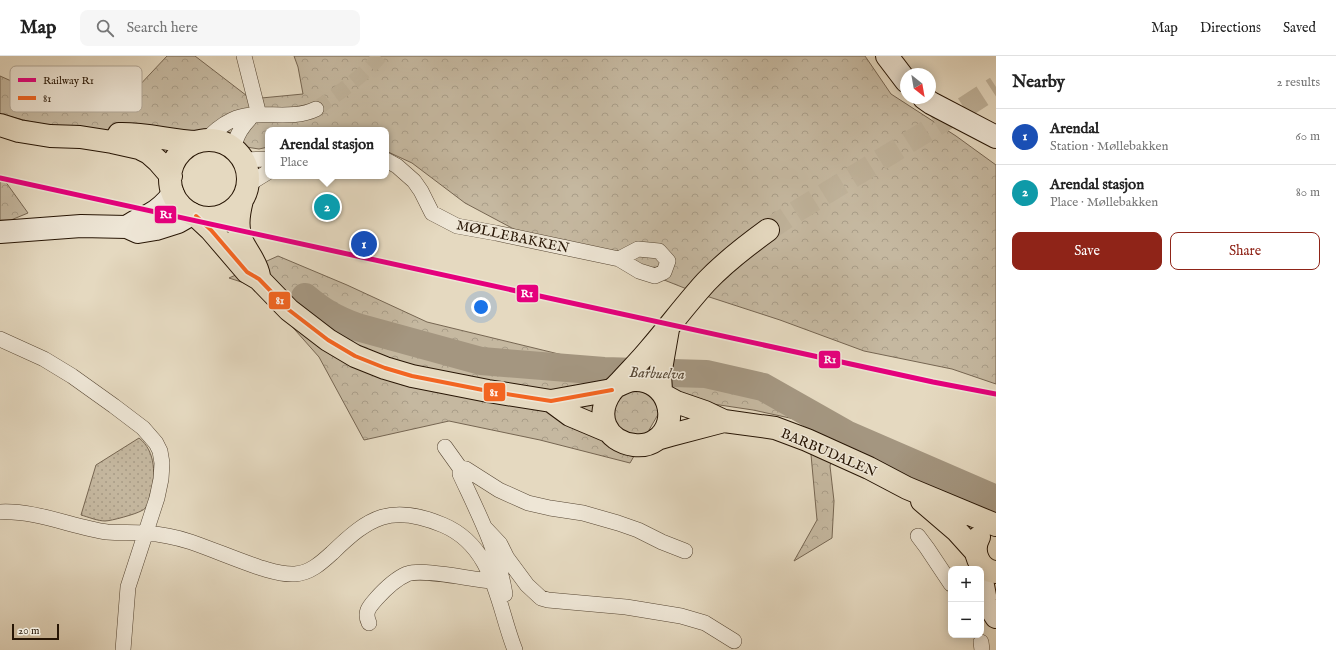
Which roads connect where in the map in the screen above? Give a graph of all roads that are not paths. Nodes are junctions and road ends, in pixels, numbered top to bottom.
1 (244, 56) edge
2 (887, 56) edge
3 (900, 73) edge
4 (933, 104) edge
5 (316, 109) tunnel mouth
6 (256, 115) junction
7 (0, 125) edge
8 (80, 137) junction
9 (996, 137) edge
10 (201, 142) junction
11 (238, 154) junction
12 (265, 158) edge
13 (389, 162) edge
14 (265, 175) edge
15 (172, 185) junction
16 (245, 192) junction
17 (189, 217) junction
18 (127, 227) junction
19 (768, 230) tunnel mouth
20 (0, 232) edge
21 (231, 240) junction
22 (619, 259) dead end
23 (669, 328) junction
24 (0, 339) edge
25 (614, 388) junction
26 (663, 393) junction
27 (551, 401) junction
28 (724, 421) junction
29 (608, 431) junction
30 (657, 439) junction
31 (445, 447) dead end
32 (460, 468) junction
33 (907, 488) junction
34 (0, 512) edge
35 (996, 526) edge
36 (485, 528) junction
37 (145, 532) junction
38 (918, 536) dead end
39 (685, 551) dead end
40 (982, 566) edge
41 (948, 580) edge
42 (493, 581) junction
43 (984, 584) edge
44 (504, 617) junction
45 (996, 618) edge
46 (369, 623) dead end
47 (734, 641) dead end
48 (123, 650) edge
49 (515, 650) edge

1 - 6 street
2 - 3 main road
4 - 9 main road
5 - 6 street
6 - 10 street
6 - 11 street
7 - 8 main road
8 - 10 main road
8 - 15 main road
10 - 11 main road
10 - 15 main road
11 - 12 street
11 - 16 main road
13 - 22 street, MØLLEBAKKEN
14 - 16 street
15 - 17 main road
15 - 18 main road
16 - 17 main road
16 - 21 main road
17 - 18 main road
17 - 21 main road
18 - 20 main road
19 - 23 main road
21 - 27 main road
23 - 25 main road
23 - 26 main road
24 - 37 street
25 - 26 main road
25 - 27 main road
25 - 29 main road
26 - 28 main road, BARBUDALEN
26 - 30 main road
27 - 29 main road
28 - 30 main road, BARBUDALEN
28 - 33 main road, BARBUDALEN
29 - 30 main road
31 - 32 street
32 - 36 street
32 - 39 street
33 - 35 main road, BARBUDALEN
33 - 40 main road, BARBUDALEN
34 - 37 street
35 - 40 main road
36 - 44 street
36 - 47 street
37 - 42 street
37 - 48 street
38 - 41 street
42 - 44 street
42 - 46 street
43 - 45 main road
44 - 49 street

